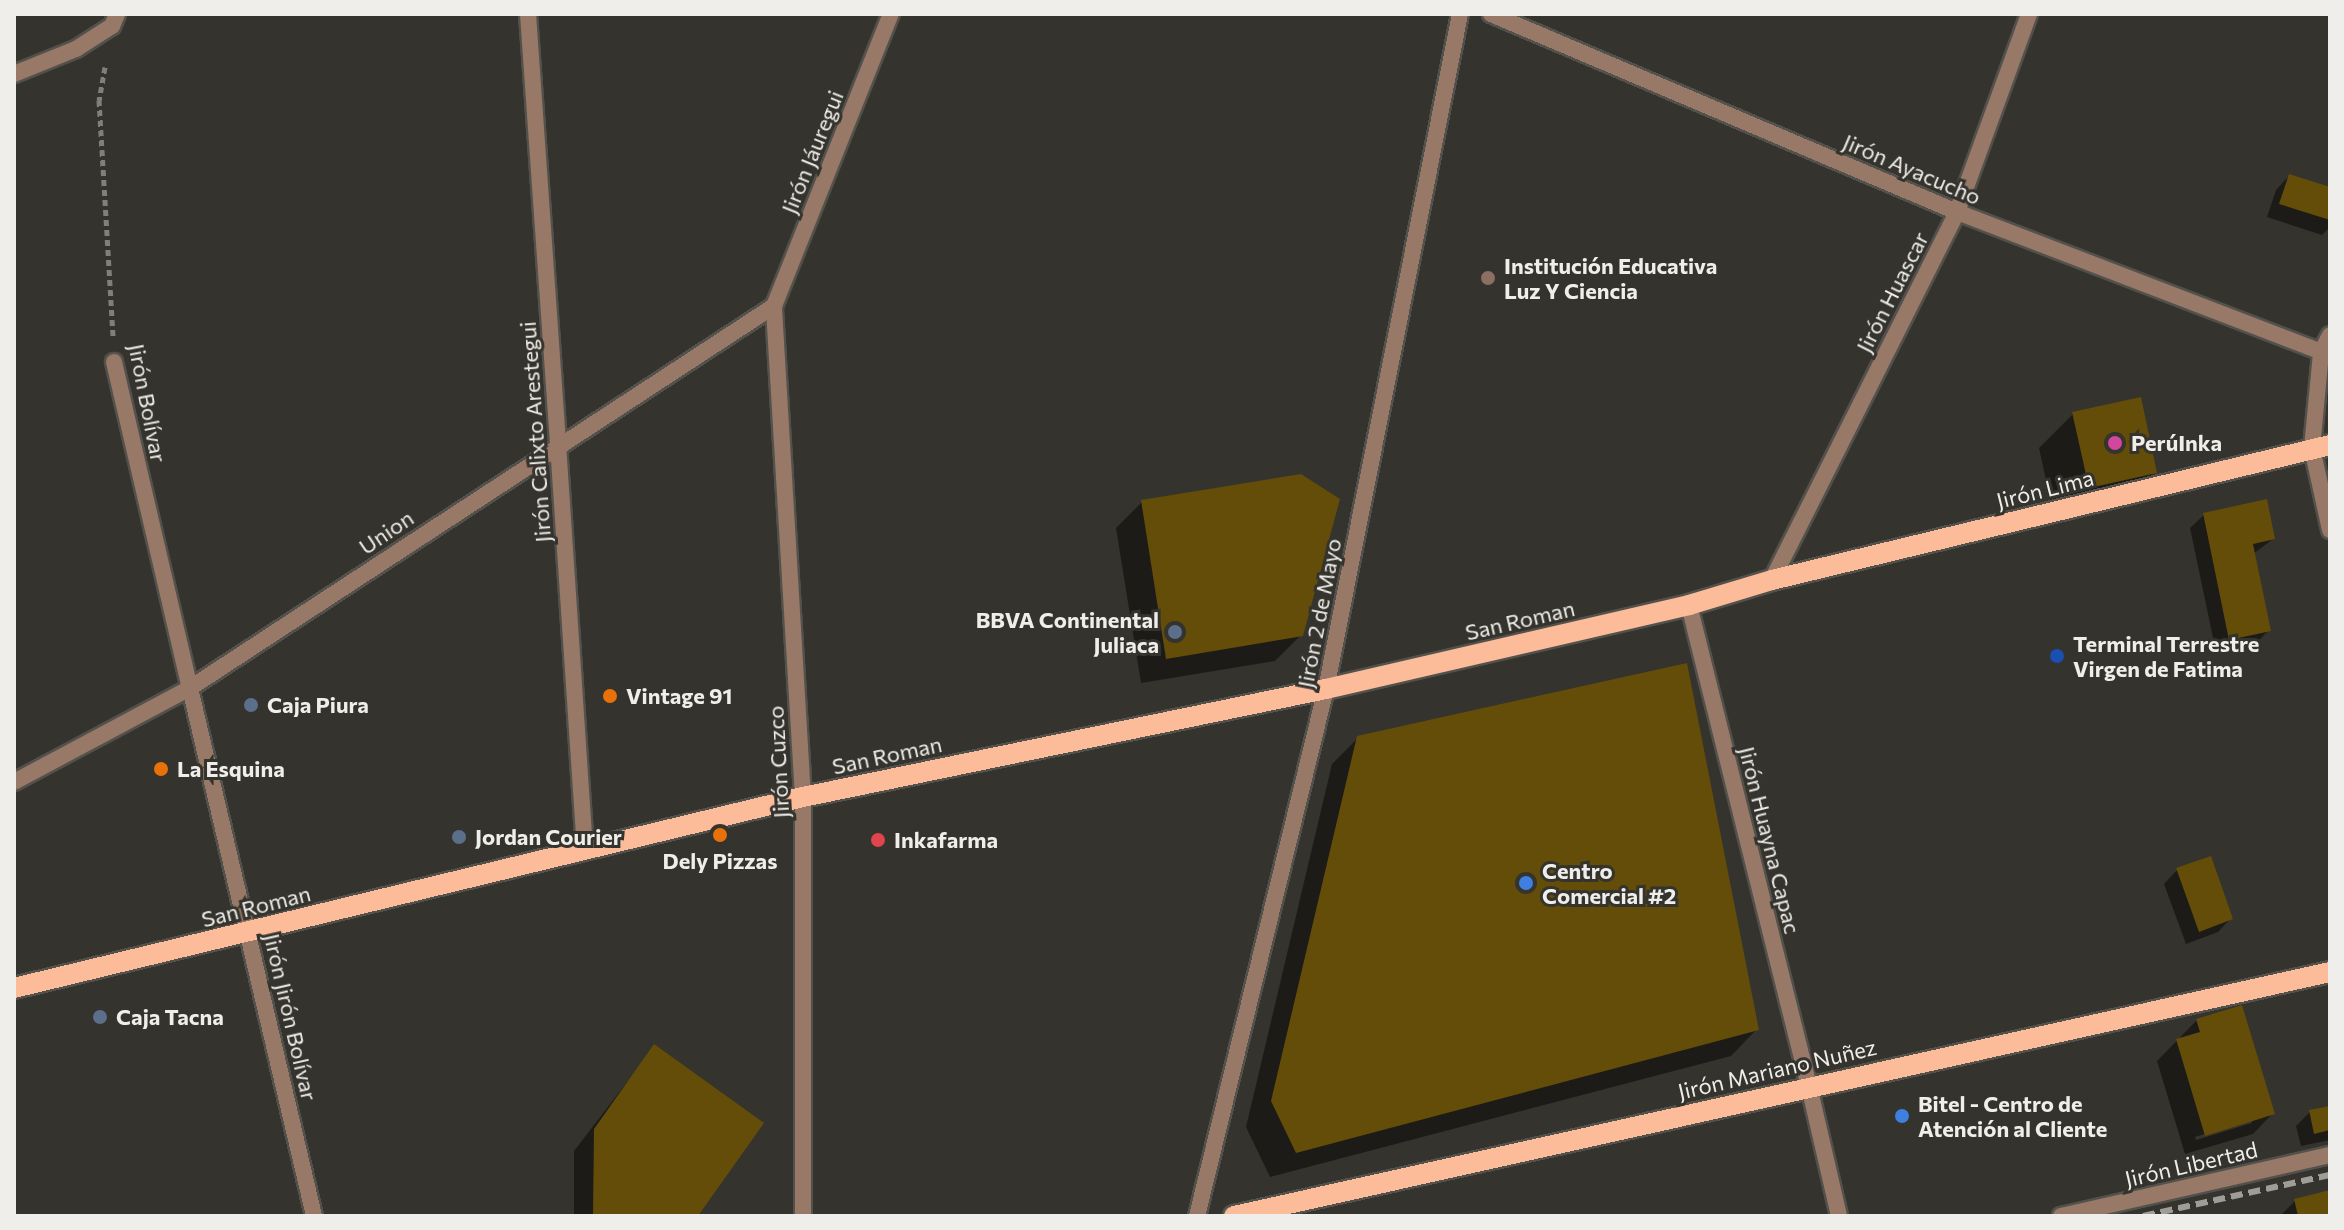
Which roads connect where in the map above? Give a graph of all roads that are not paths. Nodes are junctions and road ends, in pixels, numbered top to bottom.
1 (528, 14) edge
2 (891, 14) edge
3 (1460, 14) edge
4 (1491, 14) edge
5 (2029, 14) edge
6 (115, 20) edge
7 (14, 74) edge
8 (1957, 212) junction
9 (774, 306) junction
10 (2330, 335) edge
11 (2321, 352) junction
12 (114, 362) road end
13 (558, 444) junction
14 (2321, 446) edge
15 (2330, 530) edge
16 (1772, 580) junction
17 (1689, 605) junction
18 (190, 688) junction
19 (1326, 689) junction
20 (14, 782) edge
21 (803, 797) junction
22 (585, 848) junction
23 (249, 932) junction
24 (2330, 972) edge
25 (14, 988) edge
26 (1809, 1086) junction
27 (2330, 1155) edge
28 (314, 1216) edge
29 (803, 1216) edge
30 (1197, 1216) edge
31 (1234, 1216) edge
32 (1839, 1216) edge
33 (2061, 1216) edge

1 - 13 street, Jirón Calixto Arestegui
2 - 9 street, Jirón Jáuregui
3 - 19 street, Jirón 2 de Mayo
4 - 8 street, Jirón Ayacucho
5 - 8 street, Jirón Huascar
6 - 7 street
8 - 11 street, Jirón Ayacucho
8 - 16 street, Jirón Huascar
9 - 13 street, Union
9 - 21 street, Jirón Cuzco
10 - 11 street
11 - 14 street
12 - 18 street, Jirón Bolívar
13 - 18 street, Union
13 - 22 street, Jirón Calixto Arestegui
14 - 15 street
14 - 16 main road, Jirón Lima
16 - 17 main road, San Roman
17 - 19 main road, San Roman
17 - 26 street, Jirón Huayna Capac
18 - 20 street, Union
18 - 23 street, Jirón Jirón Bolívar
19 - 21 main road, San Roman
19 - 30 street, Jirón 2 de Mayo
21 - 22 main road, San Roman
21 - 29 street, Jirón Cuzco
22 - 23 main road, San Roman
23 - 25 main road, San Roman
23 - 28 street, Jirón Jirón Bolívar
24 - 26 main road, Jirón Mariano Nuñez
26 - 31 main road, Jirón Mariano Nuñez
26 - 32 street, Jirón Huayna Capac
27 - 33 street, Jirón Libertad

